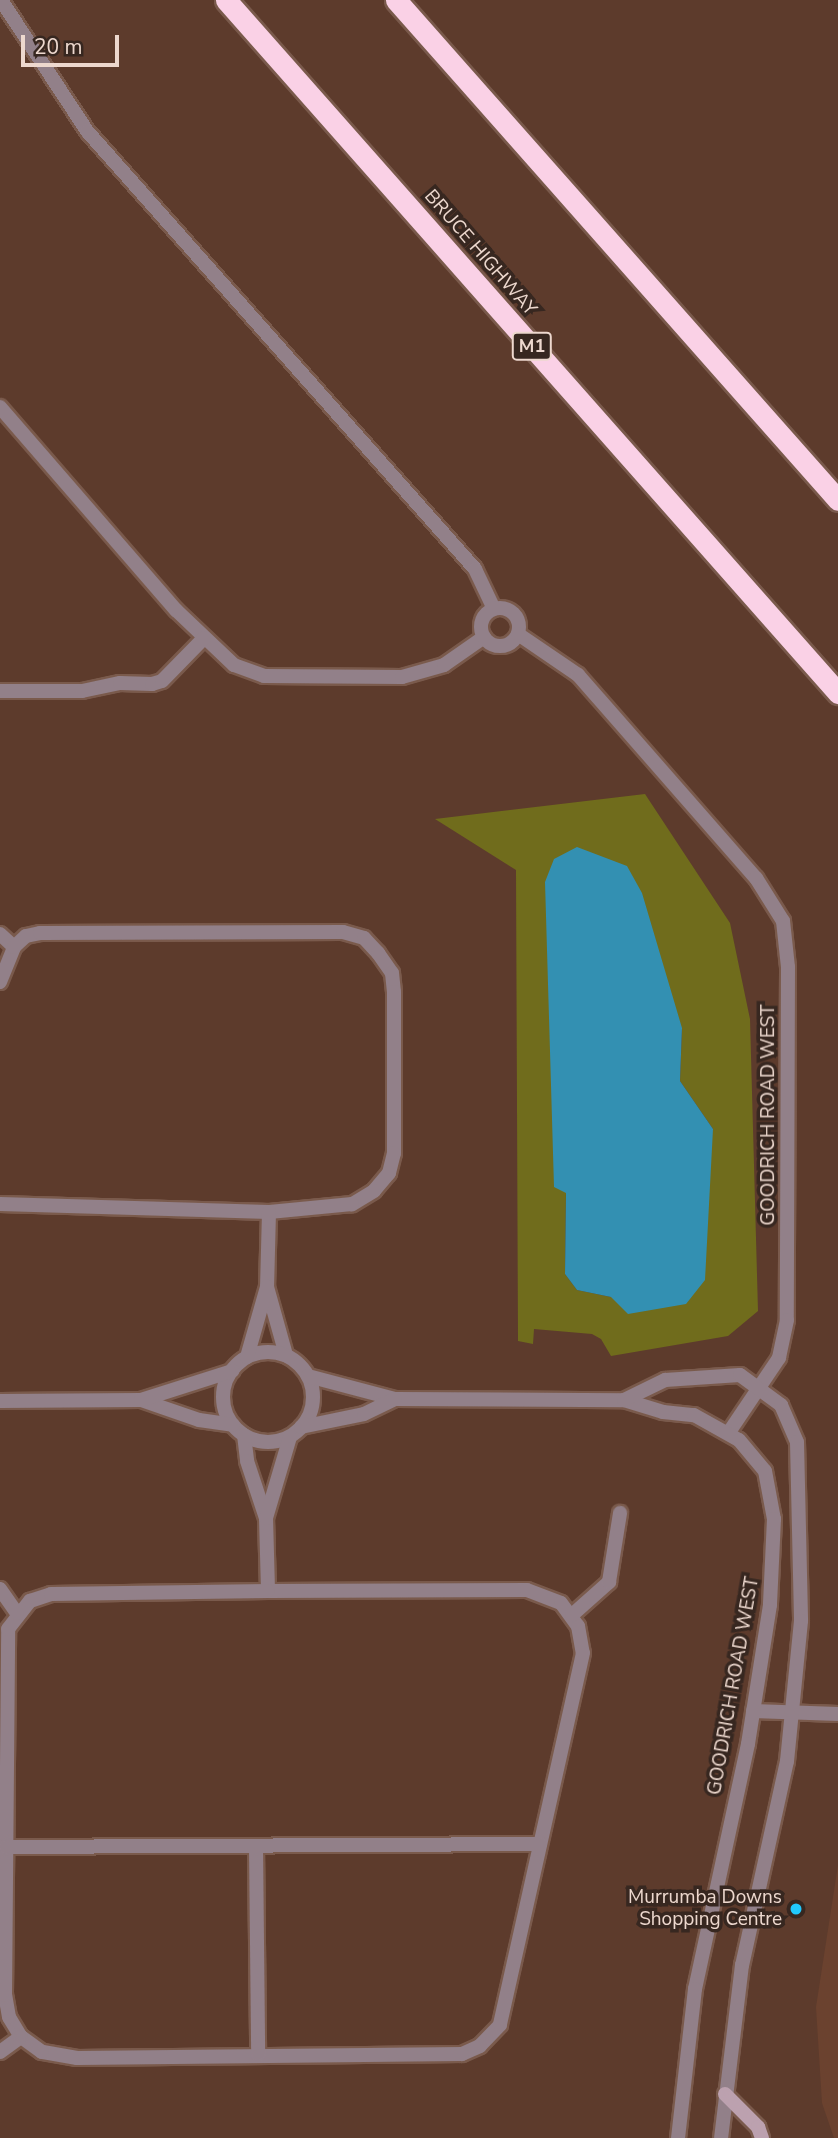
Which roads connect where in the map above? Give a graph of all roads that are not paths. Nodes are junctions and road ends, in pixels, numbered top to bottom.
1 (1, 0) edge
2 (226, 0) edge
3 (396, 0) edge
4 (2, 412) edge
5 (838, 500) edge
6 (494, 609) junction
7 (518, 634) junction
8 (484, 637) junction
9 (204, 638) junction
10 (0, 691) edge
11 (838, 693) edge
12 (0, 934) edge
13 (14, 947) junction
14 (0, 982) edge
15 (0, 1204) edge
16 (269, 1212) junction
17 (267, 1287) junction
18 (286, 1355) junction
19 (247, 1357) junction
20 (232, 1371) junction
21 (308, 1376) junction
22 (761, 1387) junction
23 (141, 1399) junction
24 (395, 1399) junction
25 (624, 1400) junction
26 (0, 1401) edge
27 (302, 1427) junction
28 (239, 1430) junction
29 (729, 1432) junction
30 (290, 1437) junction
31 (620, 1513) dead end
32 (266, 1518) junction
33 (0, 1589) edge
34 (268, 1591) junction
35 (17, 1613) junction
36 (572, 1615) junction
37 (753, 1712) junction
38 (792, 1714) junction
39 (838, 1714) edge
40 (540, 1844) junction
41 (256, 1846) junction
42 (6, 1847) junction
43 (21, 2037) junction
44 (0, 2052) edge
45 (258, 2054) junction
46 (724, 2094) junction
47 (678, 2138) edge
48 (721, 2138) edge
49 (762, 2138) edge

1 - 6 street
2 - 11 highway, BRUCE HIGHWAY / M1
3 - 5 highway
4 - 9 street
6 - 7 street
6 - 8 street
7 - 8 street
7 - 22 street, GOODRICH ROAD WEST
8 - 9 street
9 - 10 street
12 - 13 street
13 - 14 street
13 - 16 street
15 - 16 street
16 - 17 street
17 - 18 street
17 - 19 street
18 - 19 street
18 - 21 street
19 - 20 street
20 - 23 street
20 - 28 street
21 - 24 street
21 - 27 street
22 - 25 street
22 - 29 street, GOODRICH ROAD WEST
22 - 38 street
23 - 26 street
23 - 28 street
24 - 25 street
24 - 27 street
25 - 29 street
27 - 30 street
28 - 30 street
28 - 32 street
29 - 37 street, GOODRICH ROAD WEST
30 - 32 street
31 - 36 street
32 - 34 street
33 - 35 street
34 - 35 street
34 - 36 street
35 - 42 street
36 - 40 street
37 - 38 street
37 - 47 street, GOODRICH ROAD WEST
38 - 39 street
38 - 46 street
40 - 41 street
40 - 45 street
41 - 42 street
41 - 45 street
42 - 43 street
43 - 44 street
43 - 45 street
46 - 48 street
46 - 49 main road

